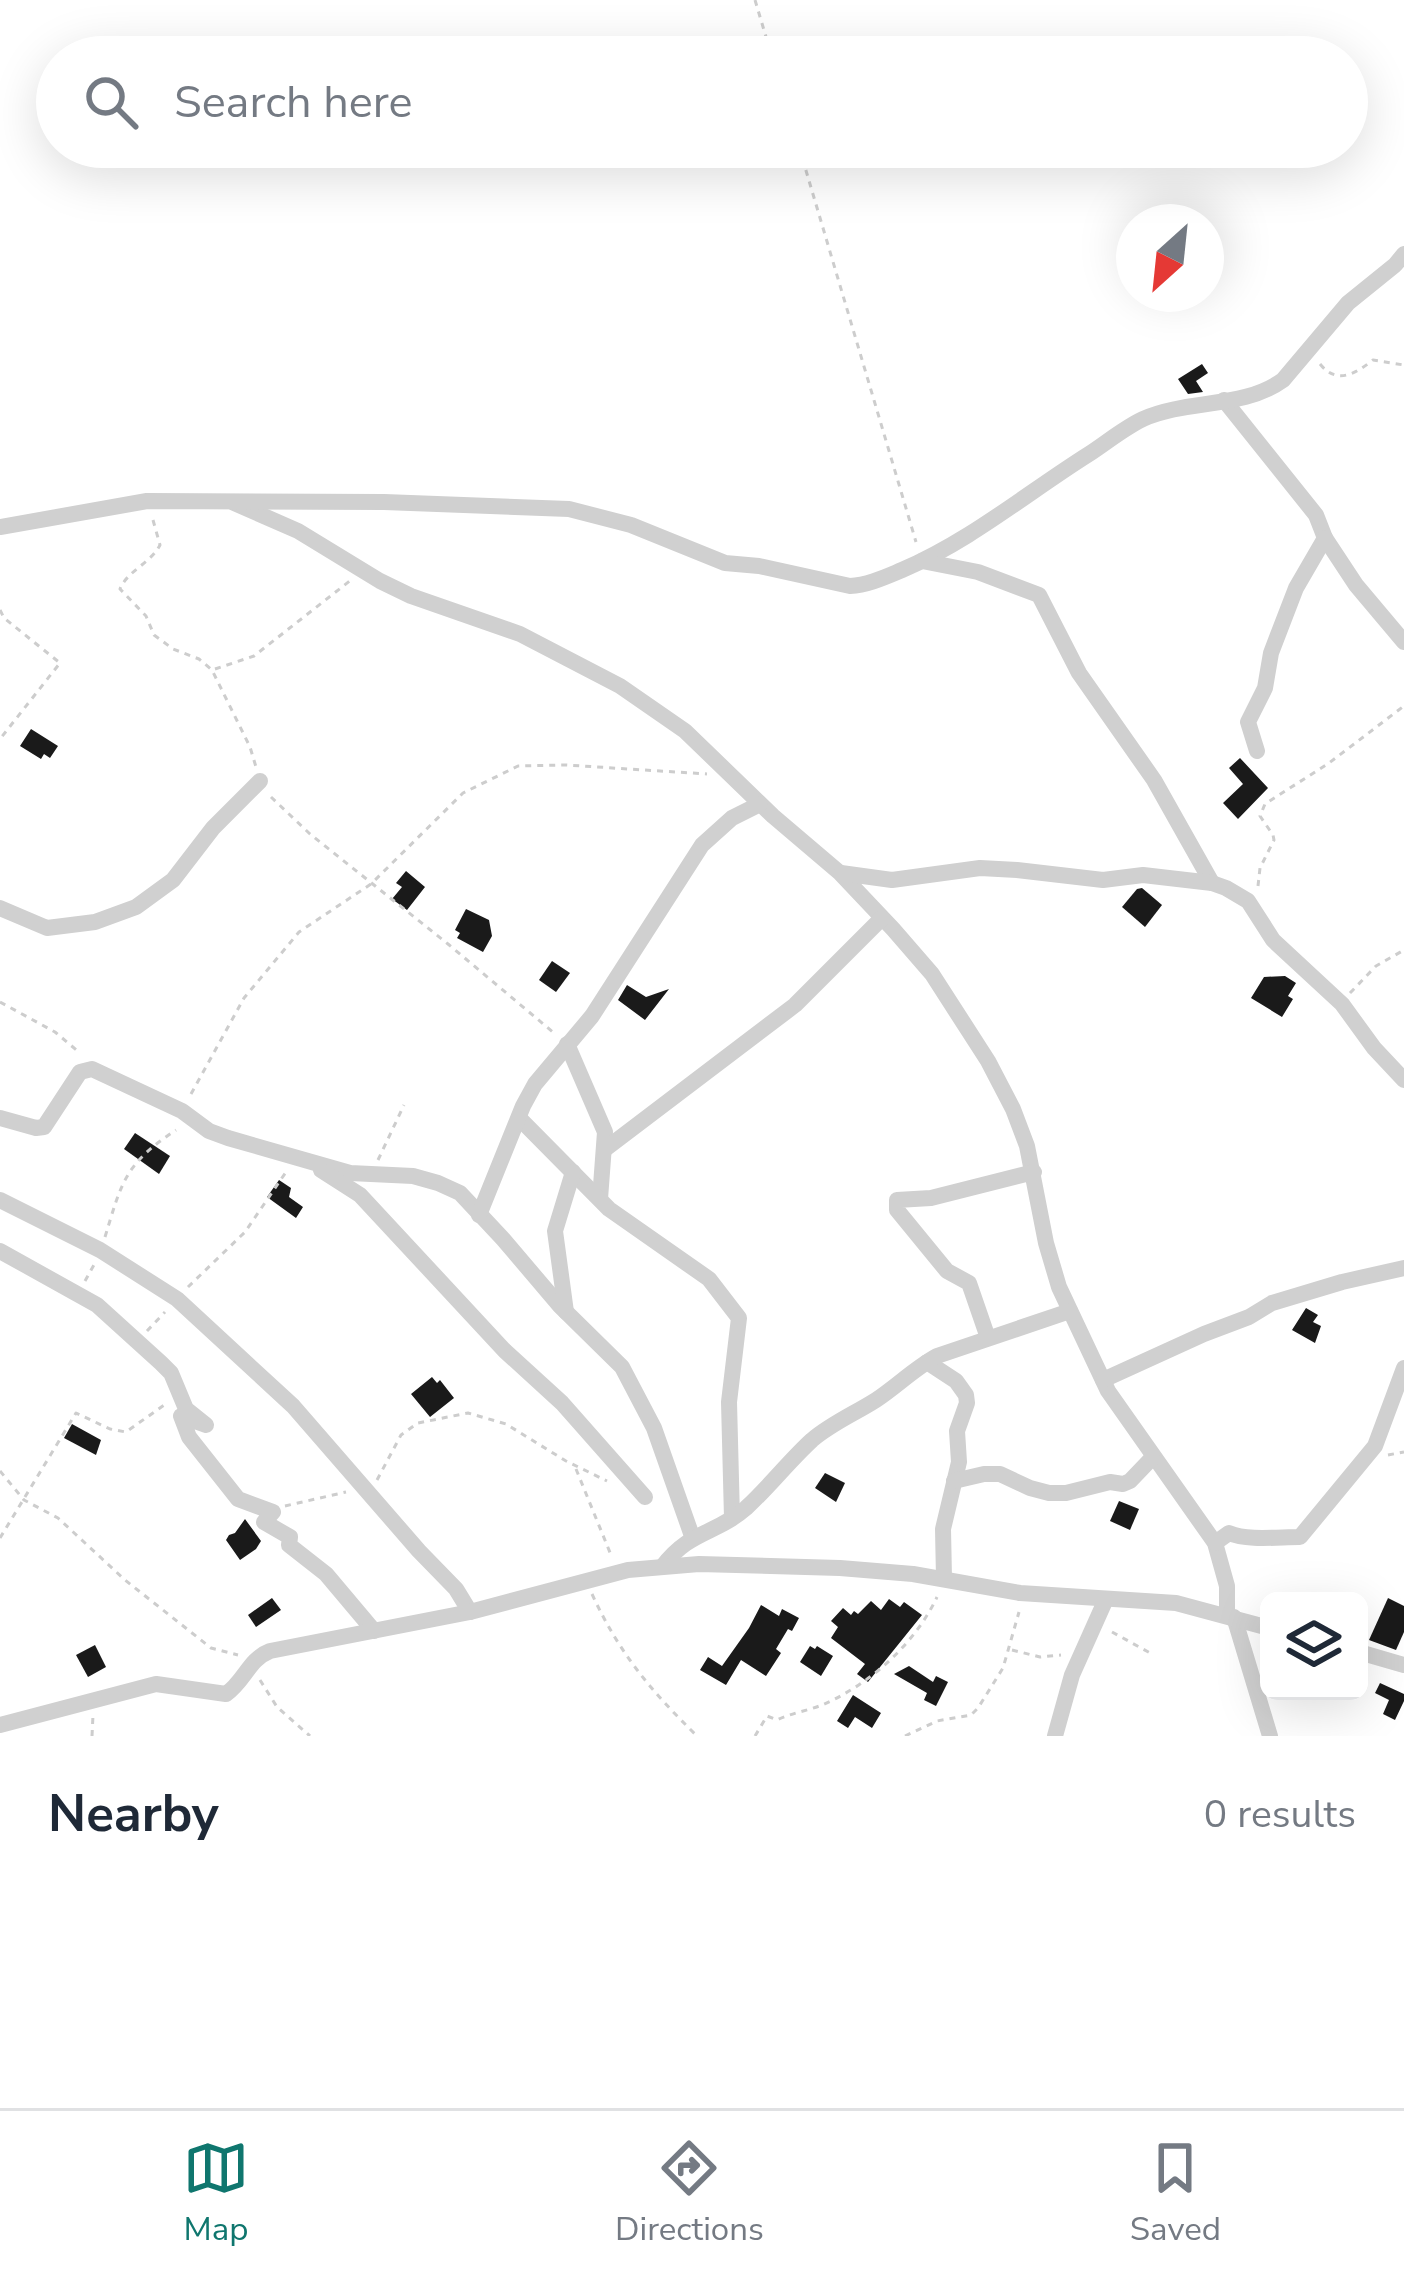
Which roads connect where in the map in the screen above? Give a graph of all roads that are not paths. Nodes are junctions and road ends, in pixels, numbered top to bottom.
1 (1404, 254) edge
2 (1224, 400) junction
3 (234, 503) junction
4 (0, 527) edge
5 (1325, 538) junction
6 (922, 561) junction
7 (1404, 642) edge
8 (1257, 752) dead end
9 (260, 781) road end
10 (760, 803) junction
11 (840, 873) junction
12 (1212, 883) junction
13 (0, 908) edge
14 (882, 918) junction
15 (567, 1044) junction
16 (1404, 1080) edge
17 (0, 1118) edge
18 (519, 1118) junction
19 (604, 1150) junction
20 (299, 1156) junction
21 (573, 1172) junction
22 (1034, 1172) junction
23 (600, 1199) junction
24 (0, 1200) edge
25 (479, 1215) junction
26 (0, 1251) edge
27 (1404, 1268) edge
28 (1070, 1311) junction
29 (566, 1313) junction
30 (988, 1338) junction
31 (927, 1362) junction
32 (1404, 1368) edge
33 (1103, 1380) junction
34 (1152, 1458) junction
35 (954, 1481) junction
36 (644, 1497) dead end
37 (732, 1518) junction
38 (692, 1536) junction
39 (1215, 1543) junction
40 (662, 1567) junction
41 (944, 1578) junction
42 (1106, 1599) junction
43 (470, 1612) junction
44 (1231, 1616) junction
45 (1260, 1625) edge
46 (374, 1631) junction
47 (1368, 1655) edge
48 (1404, 1665) edge
49 (0, 1725) edge
50 (1055, 1736) edge
51 (1270, 1736) edge

1 - 2 street
2 - 5 street
2 - 6 street
3 - 4 street
3 - 6 street
3 - 10 street
5 - 7 street
5 - 8 street
6 - 12 street
9 - 13 street
10 - 11 street
10 - 15 street
11 - 12 street
11 - 14 street
12 - 16 street
14 - 19 street
14 - 22 street
15 - 18 street
15 - 19 street
17 - 20 street
18 - 21 street
18 - 25 street
19 - 23 street
20 - 25 street
20 - 36 street
21 - 23 street
21 - 29 street
22 - 28 street
22 - 30 street
23 - 37 street
24 - 43 street
25 - 29 street
26 - 46 street
27 - 33 street
28 - 30 street
28 - 33 street
29 - 38 street
30 - 31 street
31 - 35 street
31 - 37 street
32 - 39 street
33 - 34 street
34 - 35 street
34 - 39 street
35 - 41 street
37 - 38 street
38 - 40 street
39 - 44 street
40 - 41 street
40 - 43 street
41 - 42 street
42 - 44 street
42 - 50 street
43 - 46 street
44 - 45 street
44 - 51 street
46 - 49 street
47 - 48 street

